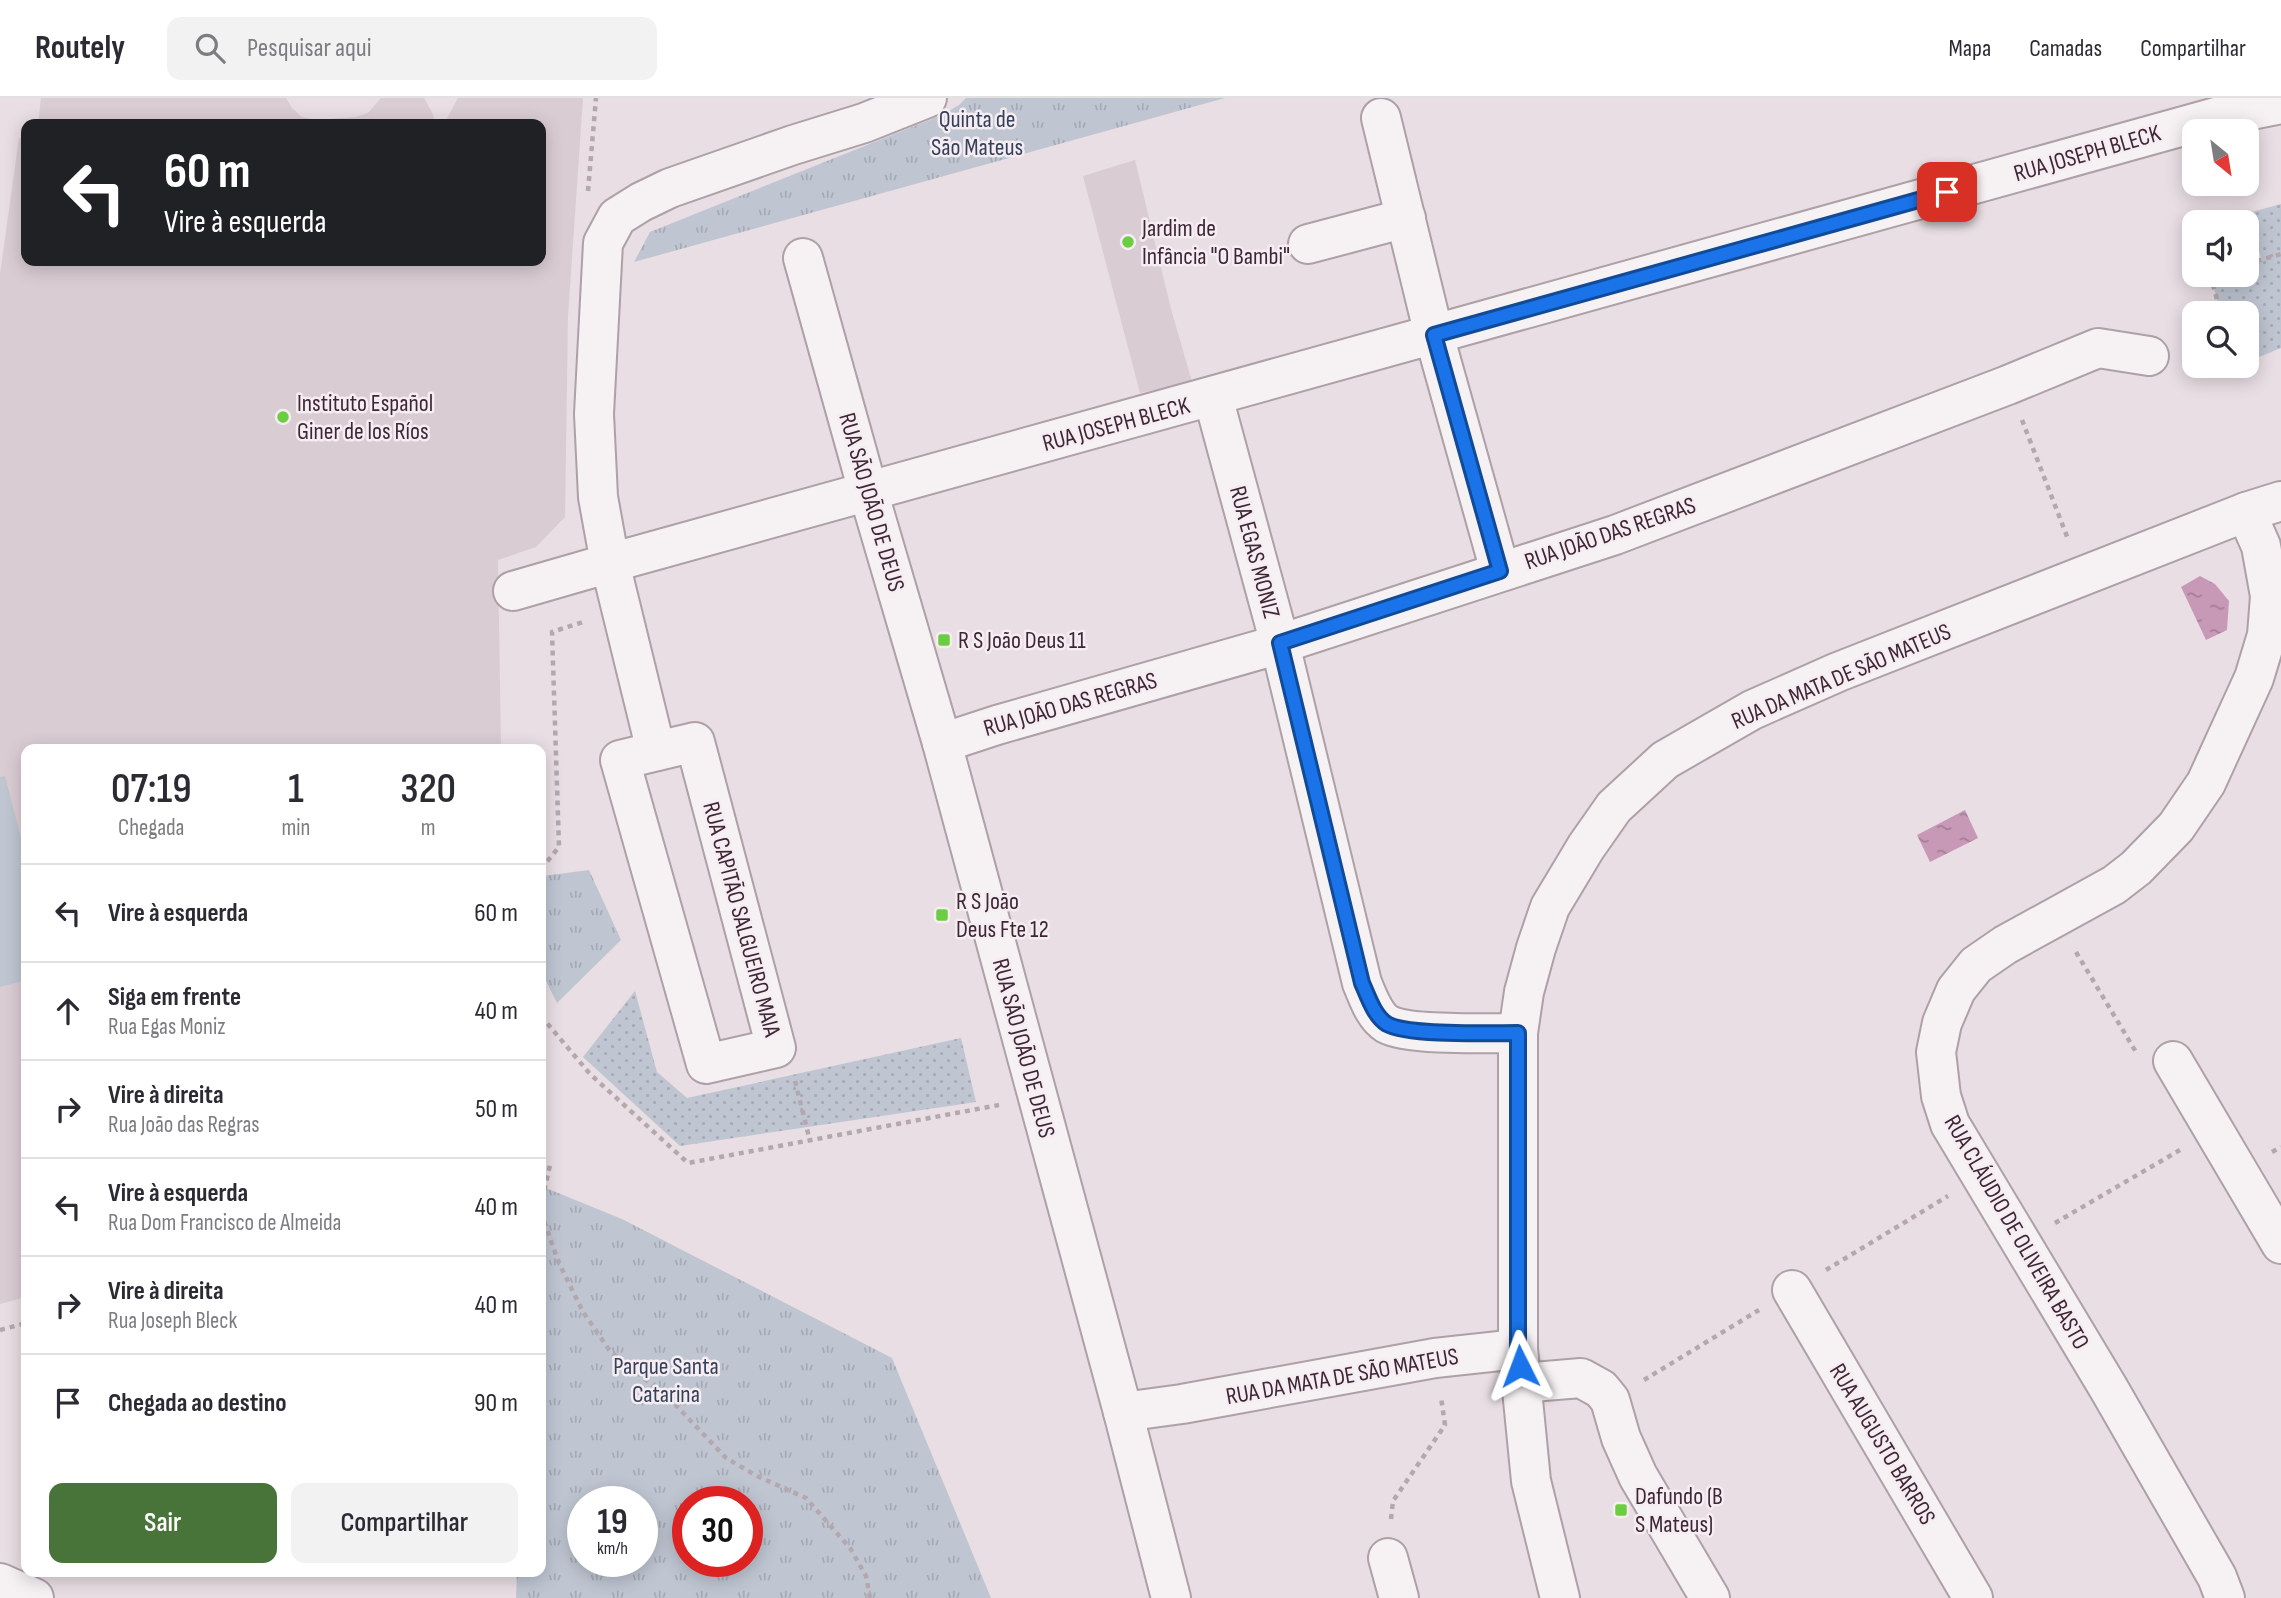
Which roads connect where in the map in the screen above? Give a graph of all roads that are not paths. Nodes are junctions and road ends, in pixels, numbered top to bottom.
1 (927, 98) edge
2 (2281, 104) edge
3 (1381, 118) dead end
4 (1406, 218) junction
5 (1308, 244) dead end
6 (803, 258) dead end
7 (1434, 335) junction
8 (2149, 356) dead end
9 (1213, 397) junction
10 (868, 491) junction
11 (2263, 507) edge
12 (610, 563) junction
13 (1500, 571) junction
14 (513, 591) dead end
15 (1280, 643) junction
16 (942, 743) junction
17 (656, 751) junction
18 (1518, 1033) junction
19 (2157, 1062) road end
20 (2281, 1244) edge
21 (1792, 1290) dead end
22 (1519, 1366) junction
23 (1123, 1412) junction
24 (1388, 1558) dead end
25 (0, 1583) edge
26 (34, 1598) edge
27 (1171, 1598) edge
28 (1399, 1598) edge
29 (1560, 1598) edge
30 (1710, 1598) edge
31 (1973, 1598) edge
32 (2225, 1598) edge

1 - 12 street
2 - 7 street, RUA JOSEPH BLECK
3 - 4 street
4 - 5 street
4 - 7 street
6 - 10 street, RUA SÃO JOÃO DE DEUS
7 - 9 street, RUA JOSEPH BLECK
7 - 13 street
8 - 13 street, RUA JOÃO DAS REGRAS
9 - 10 street, RUA JOSEPH BLECK
9 - 15 street, RUA EGAS MONIZ
10 - 12 street, RUA JOSEPH BLECK
10 - 16 street, RUA SÃO JOÃO DE DEUS
11 - 18 street, RUA DA MATA DE SÃO MATEUS
11 - 32 street, RUA CLÁUDIO DE OLIVEIRA BASTO
12 - 14 street, RUA JOSEPH BLECK
12 - 17 street
13 - 15 street, RUA JOÃO DAS REGRAS
15 - 16 street, RUA JOÃO DAS REGRAS
15 - 18 street, RUA EGAS MONIZ
16 - 23 street, RUA SÃO JOÃO DE DEUS
17 - 17 street, RUA CAPITÃO SALGUEIRO MAIA
18 - 22 street, RUA DA MATA DE SÃO MATEUS
19 - 20 street
21 - 31 street, RUA AUGUSTO BARROS
22 - 23 street, RUA DA MATA DE SÃO MATEUS
22 - 29 street
22 - 30 street
23 - 27 street, RUA SÃO JOÃO DE DEUS
24 - 28 street
25 - 26 street

